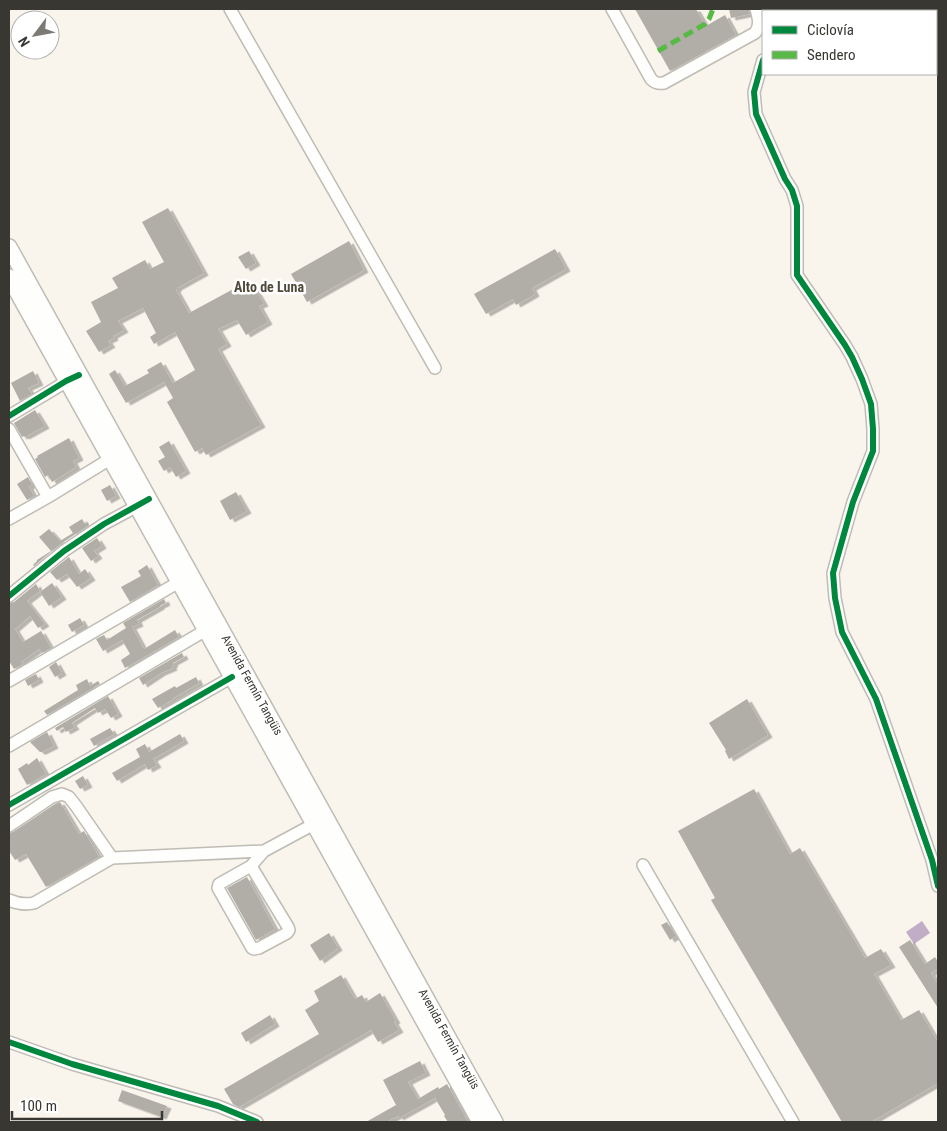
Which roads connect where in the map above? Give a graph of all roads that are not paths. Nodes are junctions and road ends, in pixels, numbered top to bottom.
1 (230, 9) edge
2 (612, 9) edge
3 (756, 9) edge
4 (762, 64) edge
5 (9, 247) edge
6 (9, 277) edge
7 (435, 368) dead end
8 (73, 378) junction
9 (9, 416) edge
10 (9, 429) edge
11 (110, 458) junction
12 (48, 497) junction
13 (142, 503) junction
14 (9, 519) edge
15 (179, 582) junction
16 (9, 596) edge
17 (206, 630) junction
18 (232, 677) junction
19 (9, 682) edge
20 (9, 746) edge
21 (9, 805) edge
22 (314, 824) junction
23 (9, 826) edge
24 (264, 851) junction
25 (112, 858) junction
26 (643, 865) dead end
27 (251, 866) junction
28 (938, 886) edge
29 (9, 900) edge
30 (9, 1042) edge
31 (473, 1097) junction
32 (258, 1122) edge
33 (480, 1122) edge
34 (495, 1122) edge
35 (793, 1122) edge

1 - 7 street
2 - 3 street
4 - 28 street
5 - 8 main road, Avenida Fermín Tangüis
6 - 8 main road, Avenida Fermín Tangüis
8 - 9 street
8 - 11 main road, Avenida Fermín Tangüis
8 - 13 main road, Avenida Fermín Tangüis
10 - 12 street
11 - 12 street
11 - 13 main road, Avenida Fermín Tangüis
12 - 14 street
13 - 15 main road, Avenida Fermín Tangüis
13 - 16 street
13 - 31 main road, Avenida Fermín Tangüis
15 - 17 main road, Avenida Fermín Tangüis
15 - 19 street
17 - 18 main road, Avenida Fermín Tangüis
17 - 20 street
18 - 21 street
18 - 22 main road, Avenida Fermín Tangüis
22 - 24 street
22 - 31 main road, Avenida Fermín Tangüis
23 - 25 street
24 - 25 street
24 - 27 street
25 - 29 street
26 - 35 street
27 - 27 street
30 - 32 street
31 - 33 main road, Avenida Fermín Tangüis
31 - 34 main road, Avenida Fermín Tangüis

